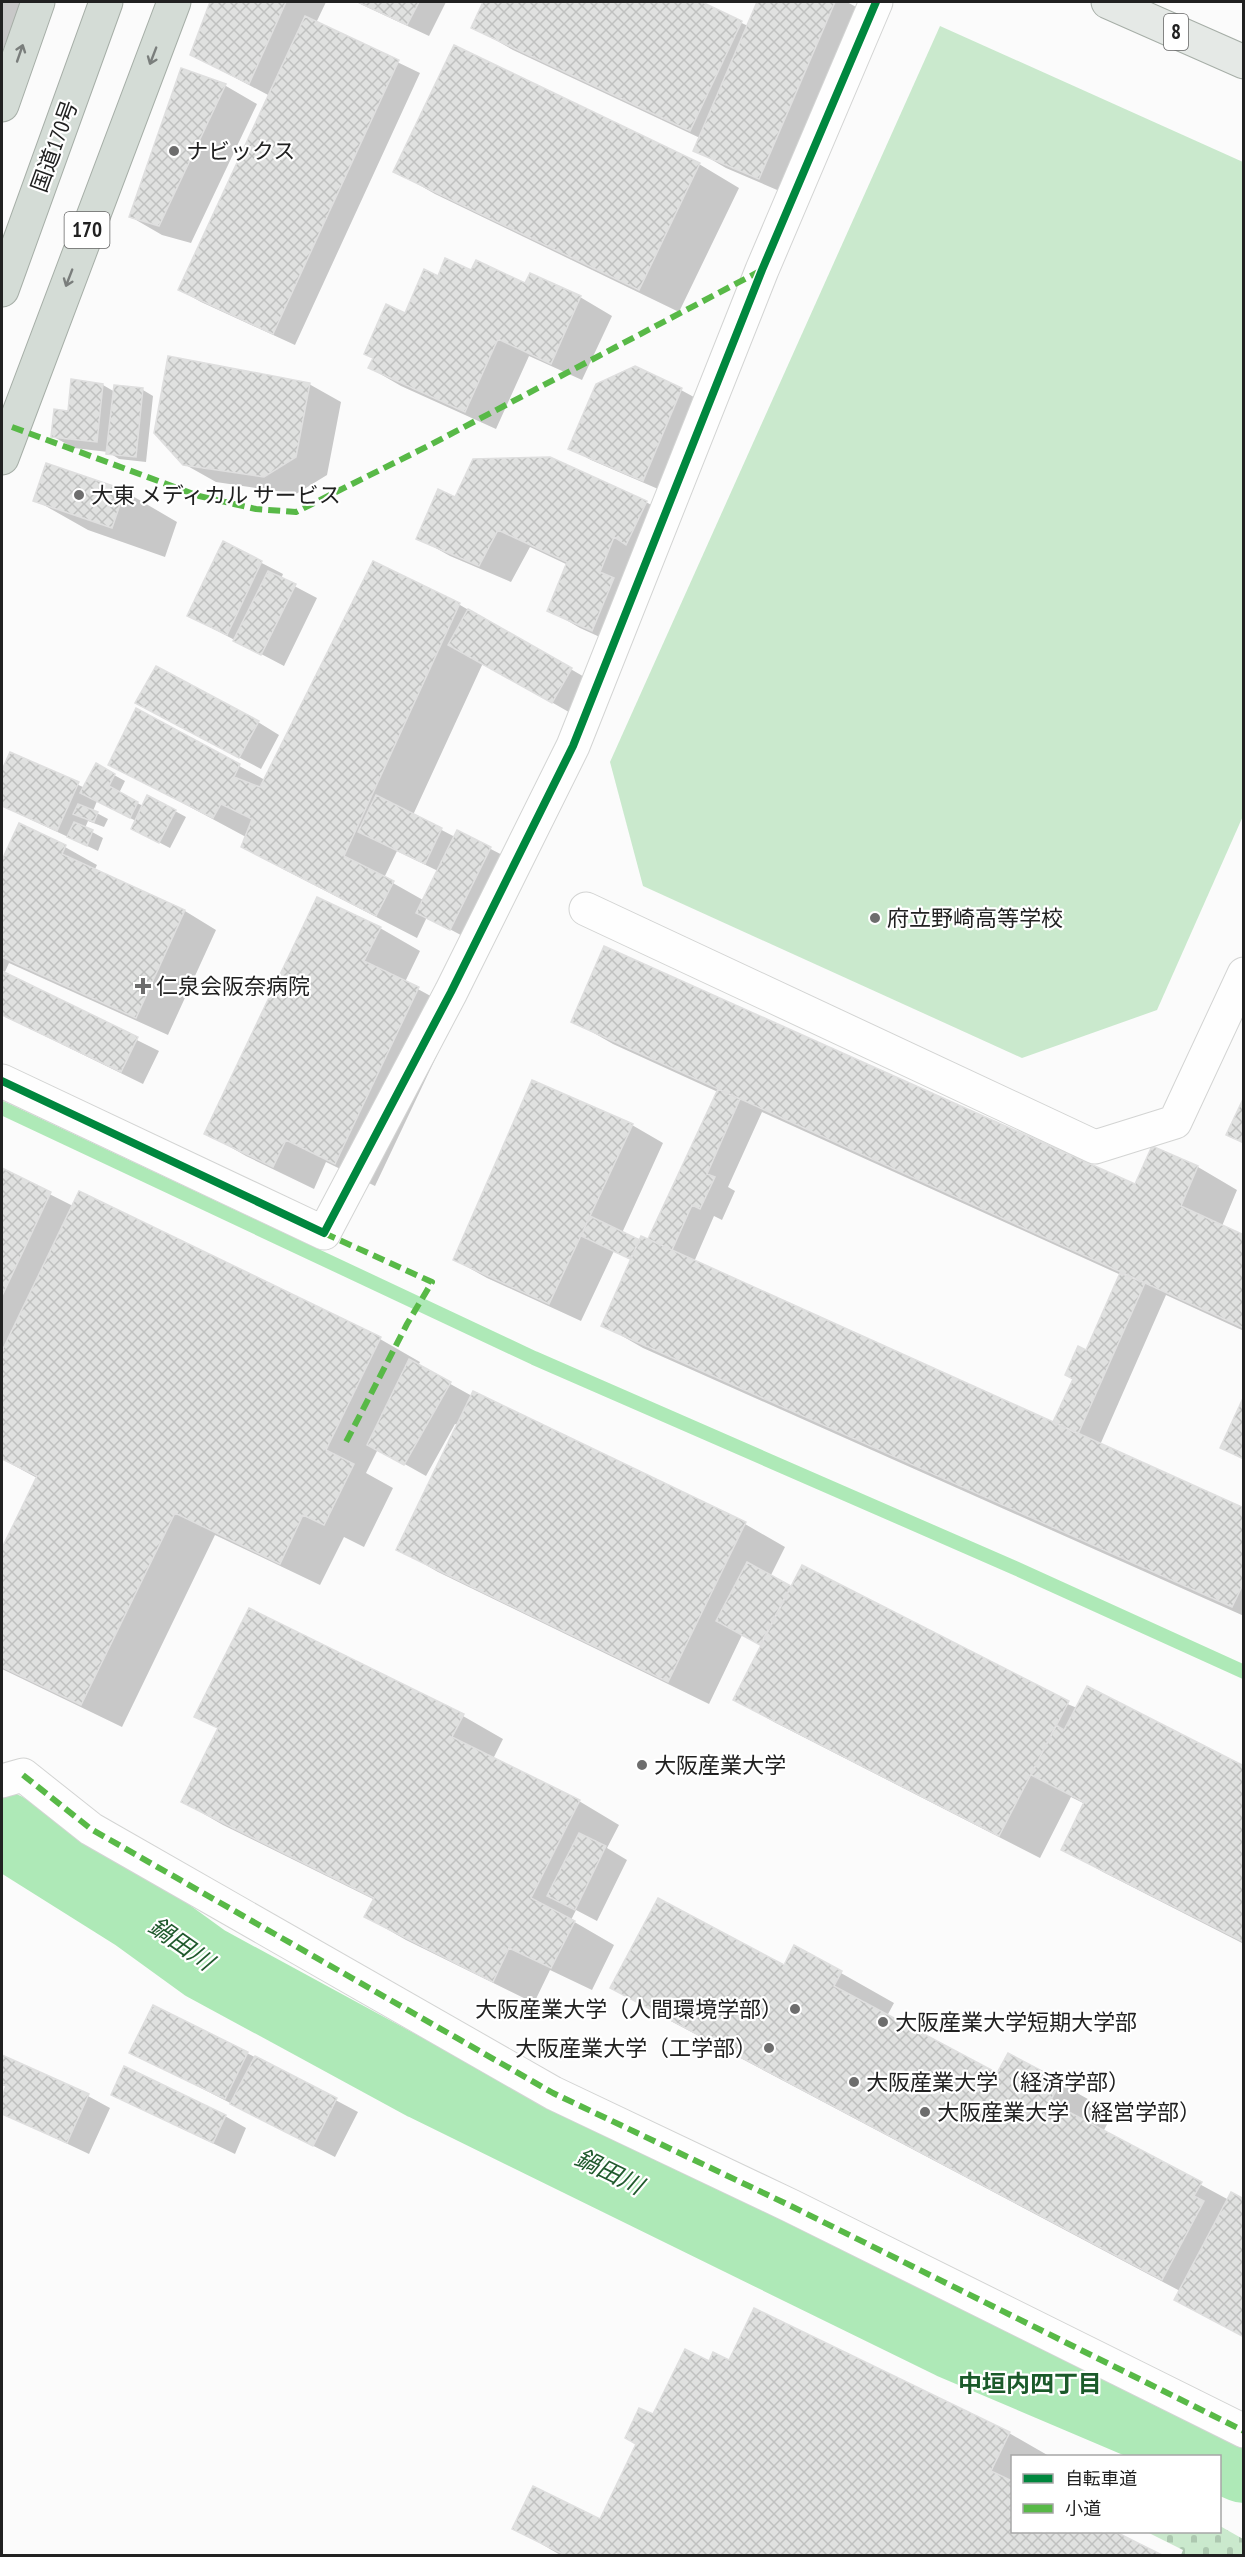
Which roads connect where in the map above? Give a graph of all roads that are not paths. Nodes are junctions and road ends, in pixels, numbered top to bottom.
1 (38, 2) edge
2 (106, 2) edge
3 (174, 2) edge
4 (876, 2) edge
5 (1108, 2) edge
6 (1244, 62) edge
7 (2, 105) edge
8 (2, 290) edge
9 (2, 458) edge
10 (586, 909) dead end
11 (1244, 974) edge
12 (2, 1081) edge
13 (10, 1779) edge
14 (1244, 2431) edge

7 -> 1 highway
2 - 8 highway, 国道170号 / 170
3 -> 9 highway, 170
4 - 12 street
5 - 6 main road, 8
10 - 11 street
13 - 14 street

